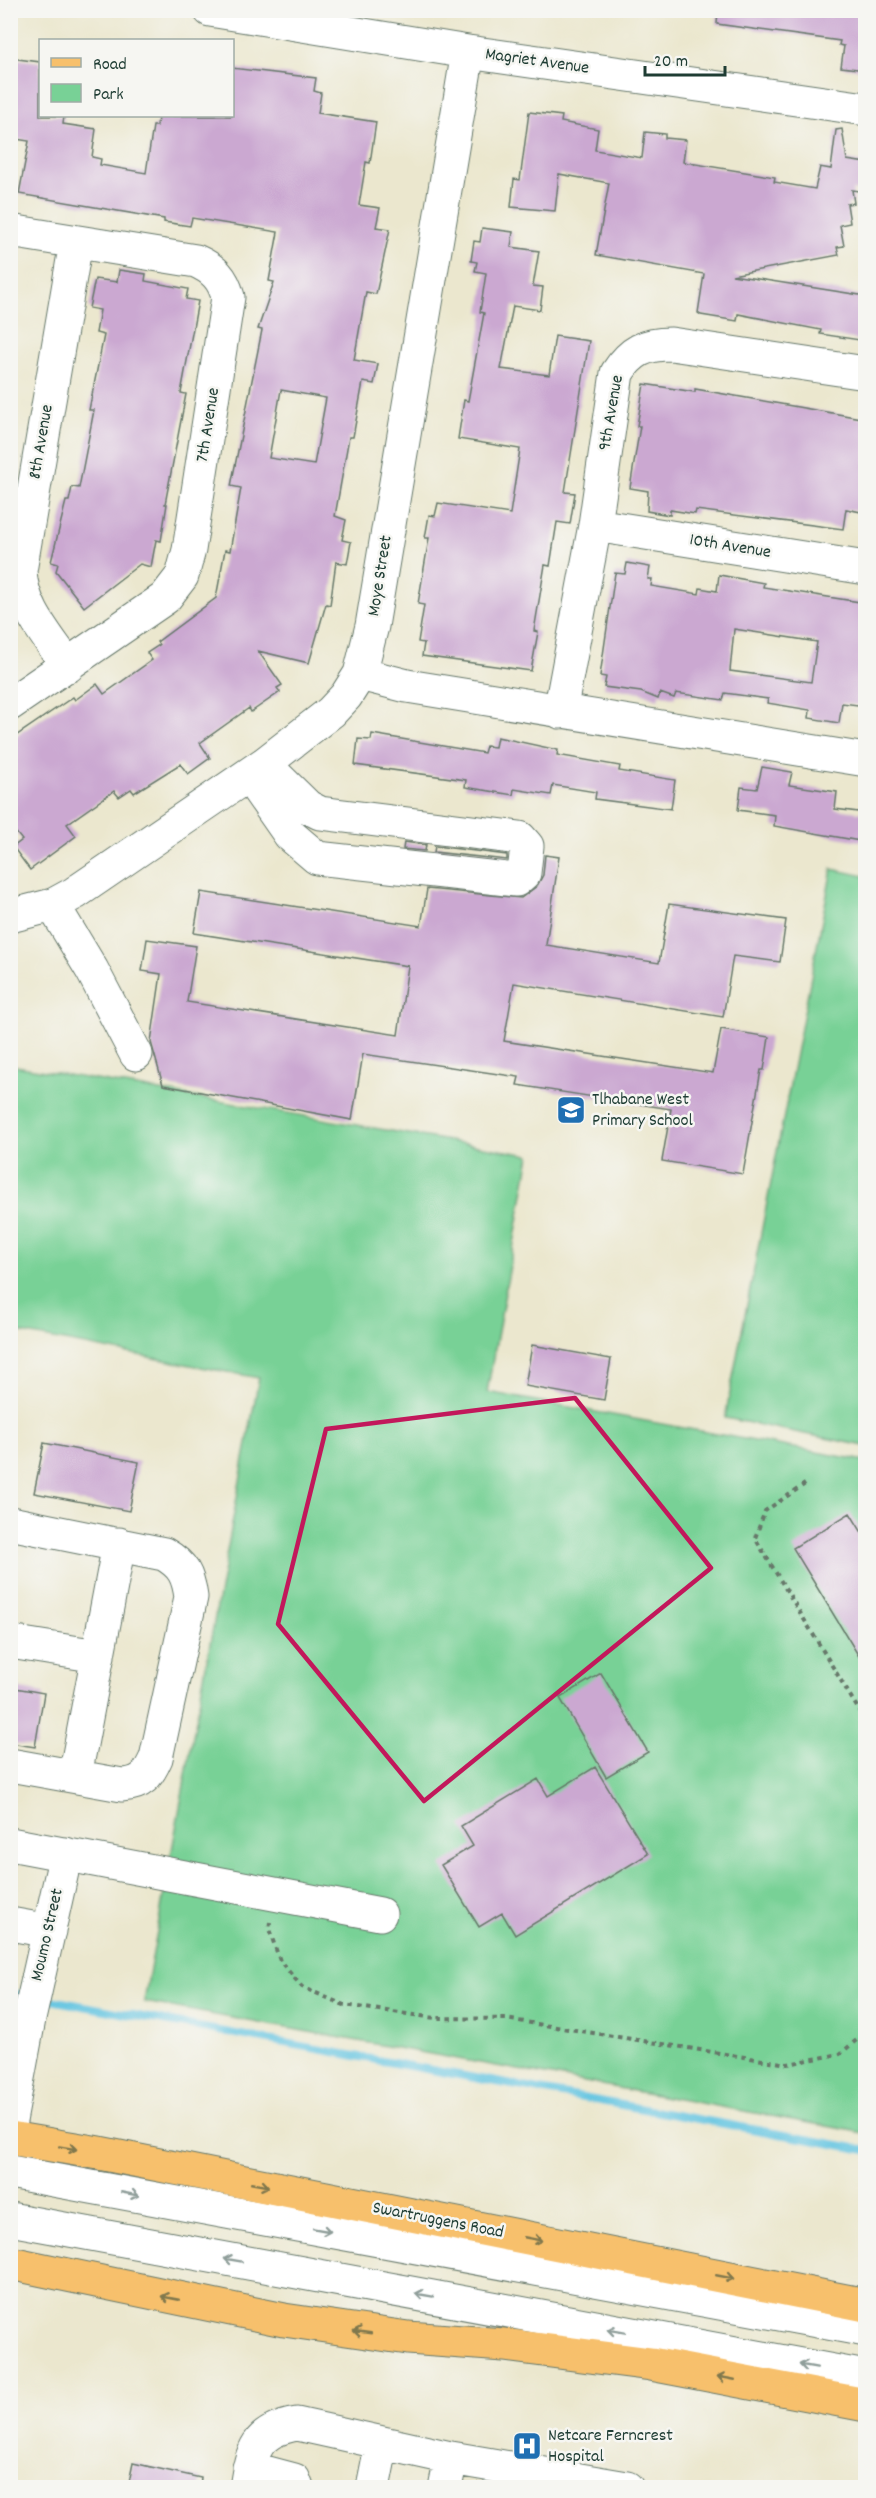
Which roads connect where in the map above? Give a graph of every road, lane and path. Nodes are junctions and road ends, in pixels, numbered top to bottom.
1 (210, 10) edge
2 (468, 52) junction
3 (866, 109) edge
4 (10, 231) edge
5 (76, 242) junction
6 (866, 373) edge
7 (595, 525) junction
8 (866, 568) edge
9 (68, 666) junction
10 (360, 674) junction
11 (10, 704) edge
12 (560, 712) junction
13 (866, 760) edge
14 (256, 769) junction
15 (53, 906) junction
16 (10, 916) edge
17 (136, 1054) dead end
18 (805, 1484) dead end
19 (10, 1523) edge
20 (119, 1544) junction
21 (10, 1642) edge
22 (98, 1656) junction
23 (866, 1722) edge
24 (10, 1765) edge
25 (75, 1776) junction
26 (10, 1844) edge
27 (66, 1854) junction
28 (275, 1893) junction
29 (380, 1914) dead end
30 (10, 1924) edge
31 (49, 1931) junction
32 (866, 2032) edge
33 (10, 2121) edge
34 (10, 2138) edge
35 (10, 2172) edge
36 (10, 2219) edge
37 (10, 2264) edge
38 (866, 2304) edge
39 (866, 2330) edge
40 (866, 2377) edge
41 (866, 2405) edge
42 (382, 2443) junction
43 (448, 2472) edge
44 (248, 2477) edge
45 (297, 2487) edge
46 (373, 2487) edge
47 (627, 2487) edge

1 - 2 street, Magriet Avenue
2 - 3 street, Magriet Avenue
2 - 10 street, Moye Street
4 - 5 street, 7th Avenue
5 - 9 street, 8th Avenue
5 - 9 street, 7th Avenue
6 - 7 street, 9th Avenue
7 - 8 street, 10th Avenue
7 - 12 street, 9th Avenue
9 - 11 street, 7th Avenue
10 - 12 street
10 - 14 street, Moye Street
12 - 13 street
14 - 14 street
14 - 15 street, Moye Street
15 - 16 street, Moye Street
15 - 17 street
18 - 23 path
19 - 20 street
20 - 22 street
20 - 25 street
21 - 22 street
22 - 25 street
24 - 25 street
26 - 27 street
27 - 28 street
27 - 31 street, Moumo Street
28 - 29 street
28 - 32 path
30 - 31 street
31 - 33 street, Moumo Street
34 -> 38 main road, Swartruggens Road
35 -> 39 street
40 -> 36 street
41 -> 37 main road
42 - 43 street
42 - 44 street
42 - 46 street
43 - 47 street
44 - 45 street

